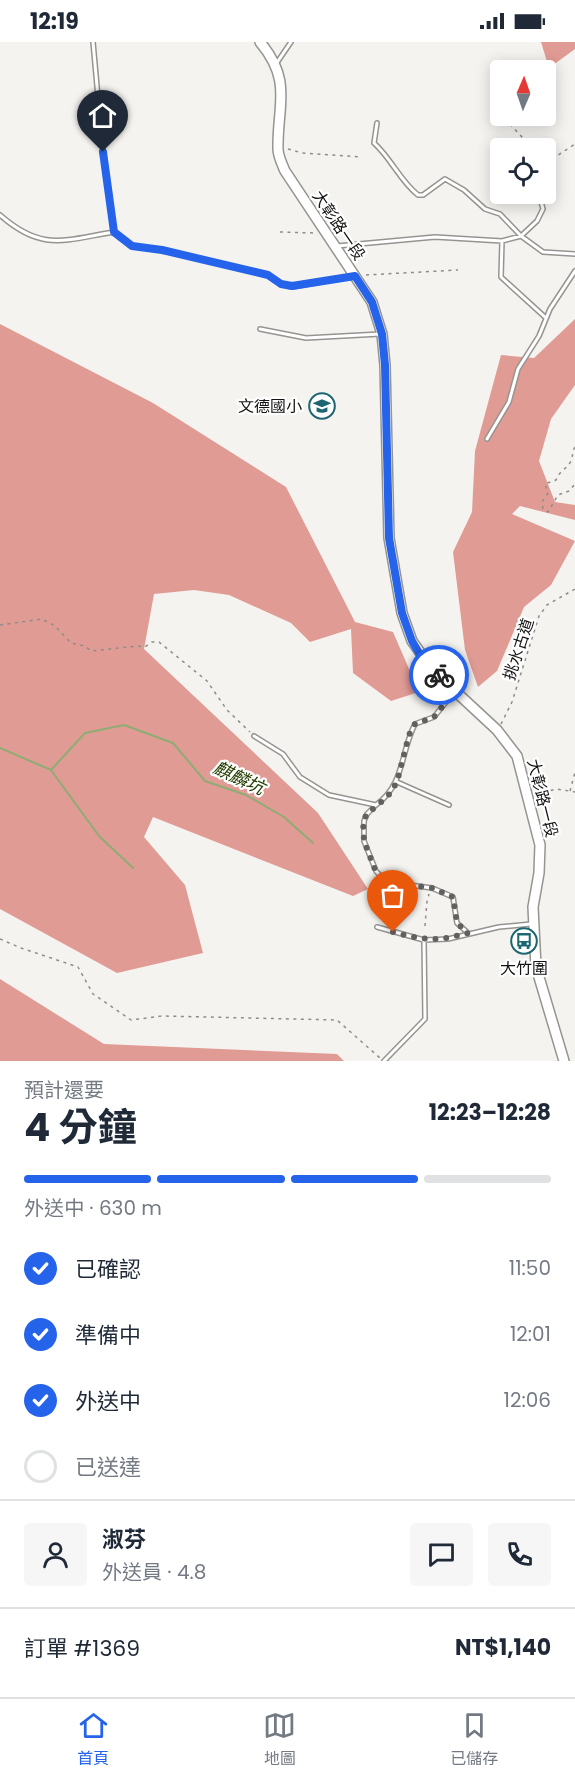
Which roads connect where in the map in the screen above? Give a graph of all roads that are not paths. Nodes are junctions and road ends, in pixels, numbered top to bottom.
1 (93, 42) edge
2 (260, 42) edge
3 (291, 42) edge
4 (275, 66) junction
5 (377, 123) dead end
6 (541, 204) edge
7 (0, 215) edge
8 (114, 232) junction
9 (521, 236) junction
10 (502, 241) junction
11 (335, 246) junction
12 (575, 254) edge
13 (575, 271) edge
14 (355, 276) junction
15 (547, 318) junction
16 (260, 329) dead end
17 (382, 334) junction
18 (487, 440) dead end
19 (455, 691) junction
20 (254, 736) road end
21 (397, 782) junction
22 (376, 805) junction
23 (449, 805) dead end
24 (532, 924) junction
25 (377, 927) dead end
26 (468, 933) junction
27 (424, 940) junction
28 (383, 1061) edge
29 (564, 1061) edge

1 - 8 lane
2 - 4 main road, 大彰路一段
3 - 4 lane
4 - 11 main road, 大彰路一段
5 - 9 lane
6 - 9 lane
7 - 8 lane
8 - 14 lane
9 - 10 lane
9 - 12 lane
10 - 11 lane
10 - 15 lane
11 - 14 main road, 大彰路一段
13 - 15 lane
14 - 17 main road, 大彰路一段
15 - 18 lane
16 - 17 lane
17 - 19 main road, 大彰路一段
19 - 21 lane
19 - 24 main road, 大彰路一段
20 - 22 lane
21 - 22 lane
21 - 23 lane
22 - 26 lane
24 - 26 lane
24 - 29 main road, 大彰路一段
25 - 27 lane
26 - 27 lane
27 - 28 lane

